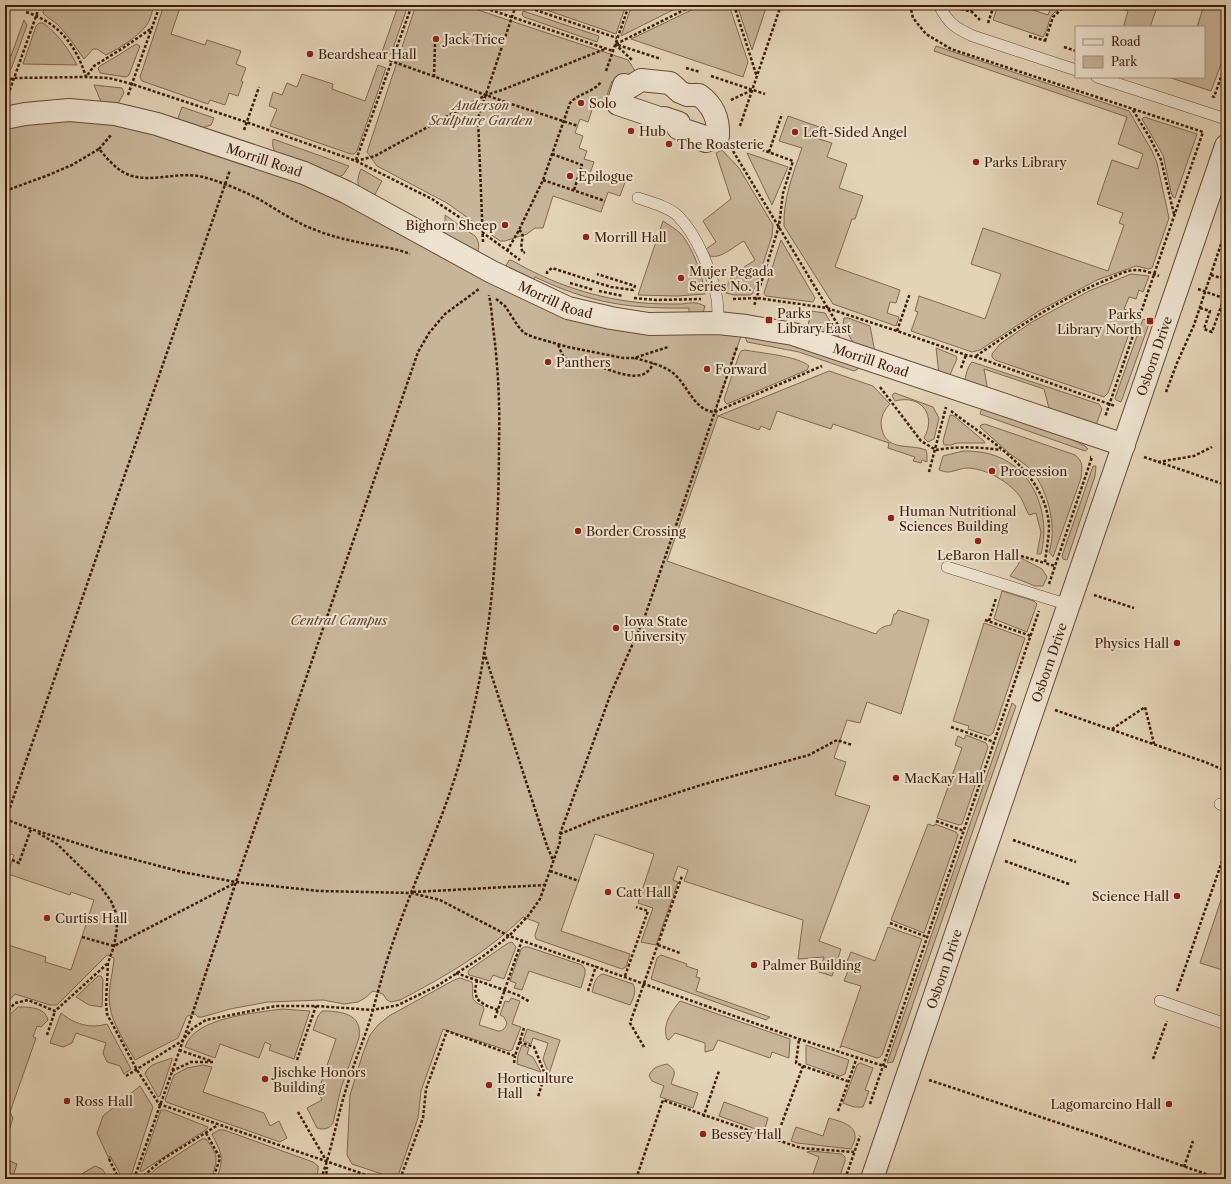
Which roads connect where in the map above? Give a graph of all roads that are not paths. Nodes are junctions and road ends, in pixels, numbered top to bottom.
1 (939, 5) edge
2 (1075, 70) edge
3 (1101, 78) edge
4 (5, 118) edge
5 (1226, 119) edge
6 (1218, 140) edge
7 (638, 198) dead end
8 (718, 323) junction
9 (1124, 445) junction
10 (947, 567) dead end
11 (1069, 605) junction
12 (1160, 1001) dead end
13 (1226, 1024) edge
14 (872, 1179) edge

1 - 2 lane
3 - 5 lane
4 - 8 street, Morrill Road
6 - 9 street, Osborn Drive
7 - 8 lane
8 - 9 street, Morrill Road
9 - 11 street, Osborn Drive
10 - 11 lane
11 - 14 street, Osborn Drive
12 - 13 lane

